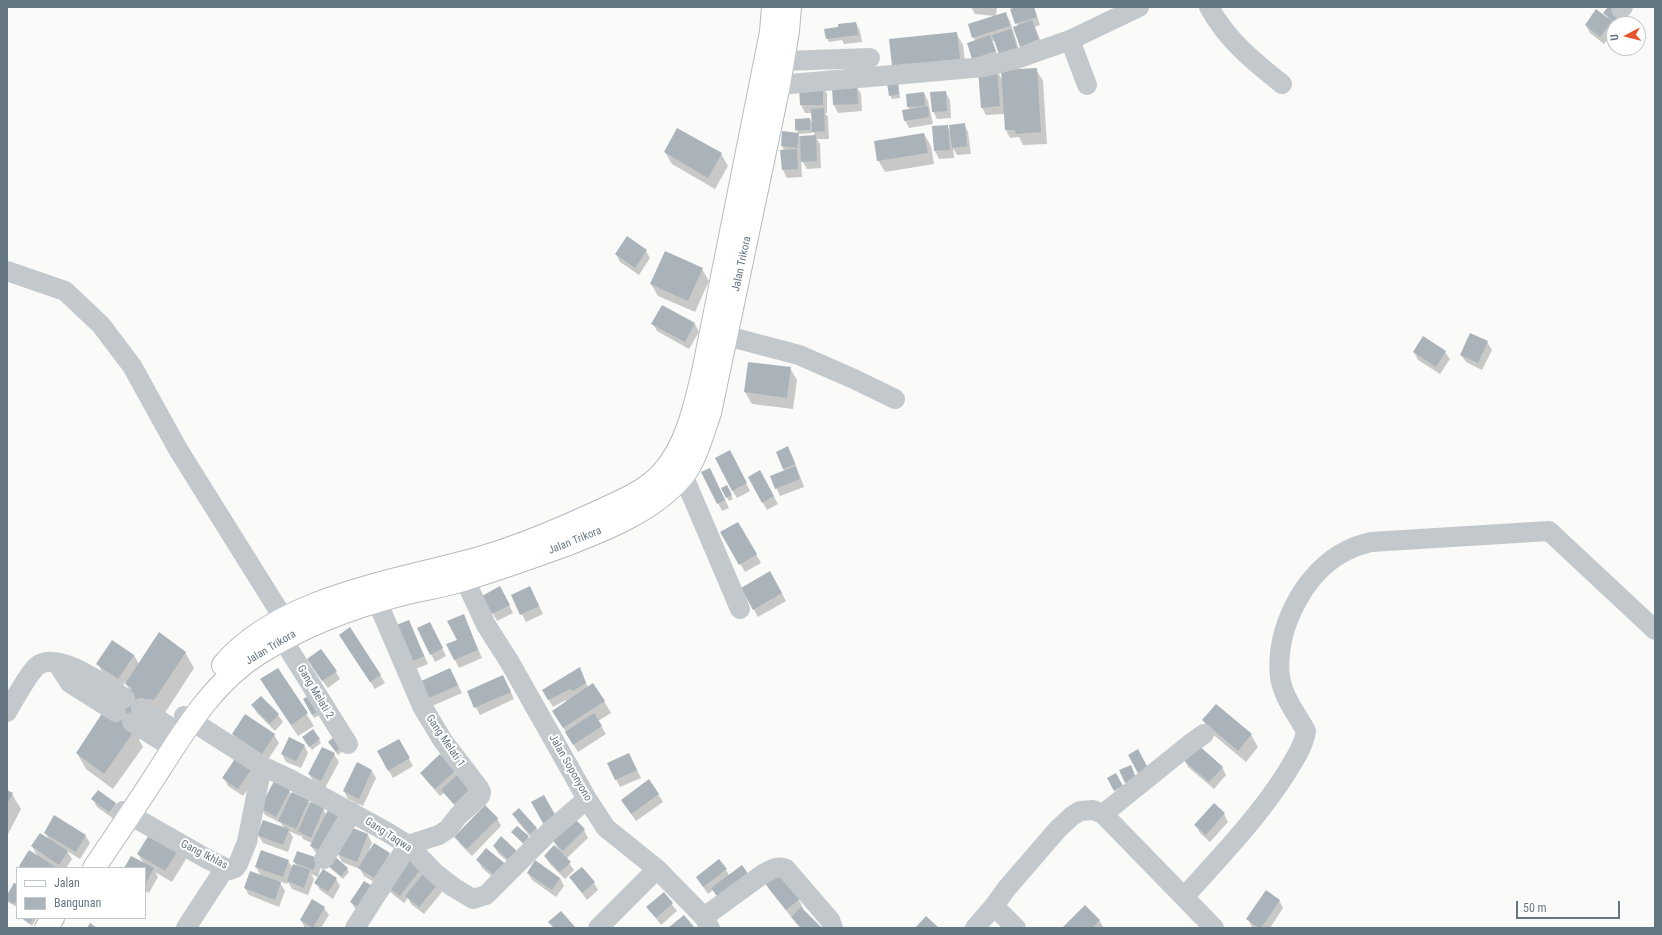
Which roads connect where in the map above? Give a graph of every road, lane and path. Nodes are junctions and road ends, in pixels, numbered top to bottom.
1 (773, 7) edge
2 (790, 7) edge
3 (1139, 7) edge
4 (1209, 7) edge
5 (1070, 40) junction
6 (870, 58) dead end
7 (783, 61) junction
8 (1282, 84) dead end
9 (780, 85) junction
10 (1087, 85) dead end
11 (7, 271) edge
12 (731, 276) junction
13 (727, 336) junction
14 (895, 400) dead end
15 (684, 475) junction
16 (465, 580) junction
17 (377, 602) junction
18 (740, 608) dead end
19 (283, 629) junction
20 (1655, 630) edge
21 (7, 712) edge
22 (178, 732) junction
23 (1204, 734) dead end
24 (348, 744) dead end
25 (262, 766) junction
26 (587, 799) junction
27 (352, 812) junction
28 (127, 813) junction
29 (1103, 814) junction
30 (408, 845) junction
31 (324, 859) dead end
32 (86, 867) edge
33 (95, 867) edge
34 (225, 868) junction
35 (657, 869) junction
36 (1184, 897) junction
37 (994, 906) junction
38 (52, 919) edge
39 (60, 919) edge
40 (707, 923) edge
41 (46, 928) edge
42 (55, 928) edge
43 (186, 928) edge
44 (355, 928) edge
45 (598, 928) edge
46 (833, 928) edge
47 (975, 928) edge
48 (1016, 928) edge
49 (1214, 928) edge

1 - 12 main road, Jalan Trikora
2 - 7 main road, Jalan Trikora
3 - 5 street
4 - 8 street
5 - 9 street
5 - 10 street
6 - 7 street
7 - 9 main road, Jalan Trikora
9 - 12 main road, Jalan Trikora
11 - 19 street, Gang Melati 2
12 - 13 main road, Jalan Trikora
12 - 19 main road, Jalan Trikora
13 - 14 street
13 - 15 main road, Jalan Trikora
15 - 16 main road, Jalan Trikora
15 - 18 street
16 - 17 main road, Jalan Trikora
16 - 26 street, Jalan Soponyono
17 - 19 main road, Jalan Trikora
17 - 30 street, Gang Melati 1
19 - 22 main road, Jalan Trikora
19 - 24 street, Gang Melati 2
20 - 36 street
21 - 22 street, Gang Taqwa
22 - 25 street, Gang Taqwa
22 - 28 main road, Jalan Trikora
23 - 29 street
25 - 27 street, Gang Taqwa
25 - 34 street, Gang Ikhlas
26 - 30 street, Gang Taqwa
26 - 35 street, Jalan Soponyono
27 - 30 street, Gang Taqwa
27 - 31 street
28 - 32 main road, Jalan Trikora
28 - 33 main road, Jalan Trikora
28 - 34 street, Gang Ikhlas
29 - 36 street
29 - 37 street
30 - 44 street
34 - 43 street
35 - 40 street, Jalan Soponyono
35 - 45 street
36 - 49 street
37 - 47 street
37 - 48 street
38 - 41 main road
39 - 42 main road
40 - 46 street

